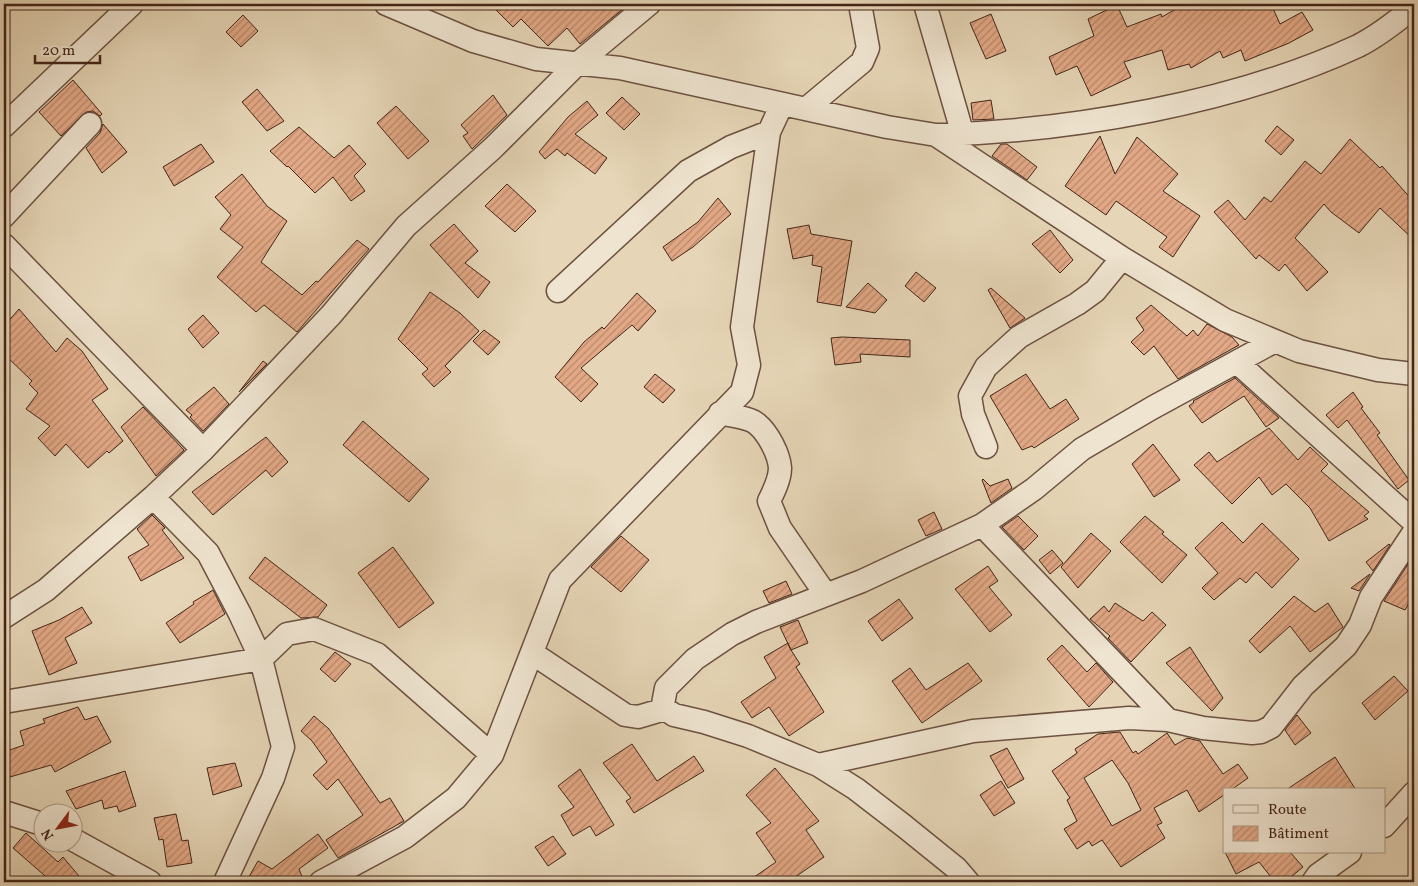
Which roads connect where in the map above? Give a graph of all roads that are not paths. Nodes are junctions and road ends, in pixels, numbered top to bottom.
1 (132, 4) edge
2 (386, 4) edge
3 (649, 4) edge
4 (860, 4) edge
5 (925, 4) edge
6 (1414, 7) edge
7 (577, 64) junction
8 (782, 104) junction
9 (807, 108) junction
10 (90, 124) dead end
11 (4, 126) edge
12 (769, 132) junction
13 (936, 135) junction
14 (963, 135) junction
15 (4, 216) edge
16 (4, 245) edge
17 (1122, 258) junction
18 (558, 291) dead end
19 (1275, 341) junction
20 (1238, 362) junction
21 (1414, 374) edge
22 (720, 413) junction
23 (986, 447) dead end
24 (203, 450) junction
25 (153, 497) junction
26 (1414, 522) edge
27 (982, 525) junction
28 (1414, 532) edge
29 (826, 595) junction
30 (6, 611) edge
31 (532, 653) junction
32 (261, 659) junction
33 (4, 702) edge
34 (666, 709) junction
35 (1168, 720) junction
36 (492, 755) junction
37 (818, 765) junction
38 (1414, 793) edge
39 (4, 812) edge
40 (32, 821) edge
41 (1386, 824) edge
42 (82, 845) edge
43 (1347, 854) edge
44 (150, 882) edge
45 (225, 882) edge
46 (321, 882) edge
47 (968, 882) edge
48 (1313, 882) edge

1 - 11 street
2 - 7 street
3 - 7 street
4 - 9 street
5 - 14 street
6 - 14 street
7 - 8 street
7 - 24 street
8 - 9 street
8 - 12 street
9 - 13 street
10 - 15 street
12 - 18 street
12 - 22 street
13 - 14 street
13 - 17 street
16 - 24 street
17 - 19 street
17 - 23 street
19 - 20 street
19 - 21 street
20 - 26 street
20 - 27 street
22 - 29 street
22 - 31 street
24 - 25 street
25 - 30 street
25 - 32 street
27 - 29 street
27 - 35 street
28 - 35 street
29 - 34 street
31 - 34 street
31 - 36 street
32 - 33 street
32 - 36 street
32 - 45 street
34 - 37 street
35 - 37 street
36 - 46 street
37 - 47 street
38 - 41 street
39 - 40 street
42 - 44 street
43 - 48 street

